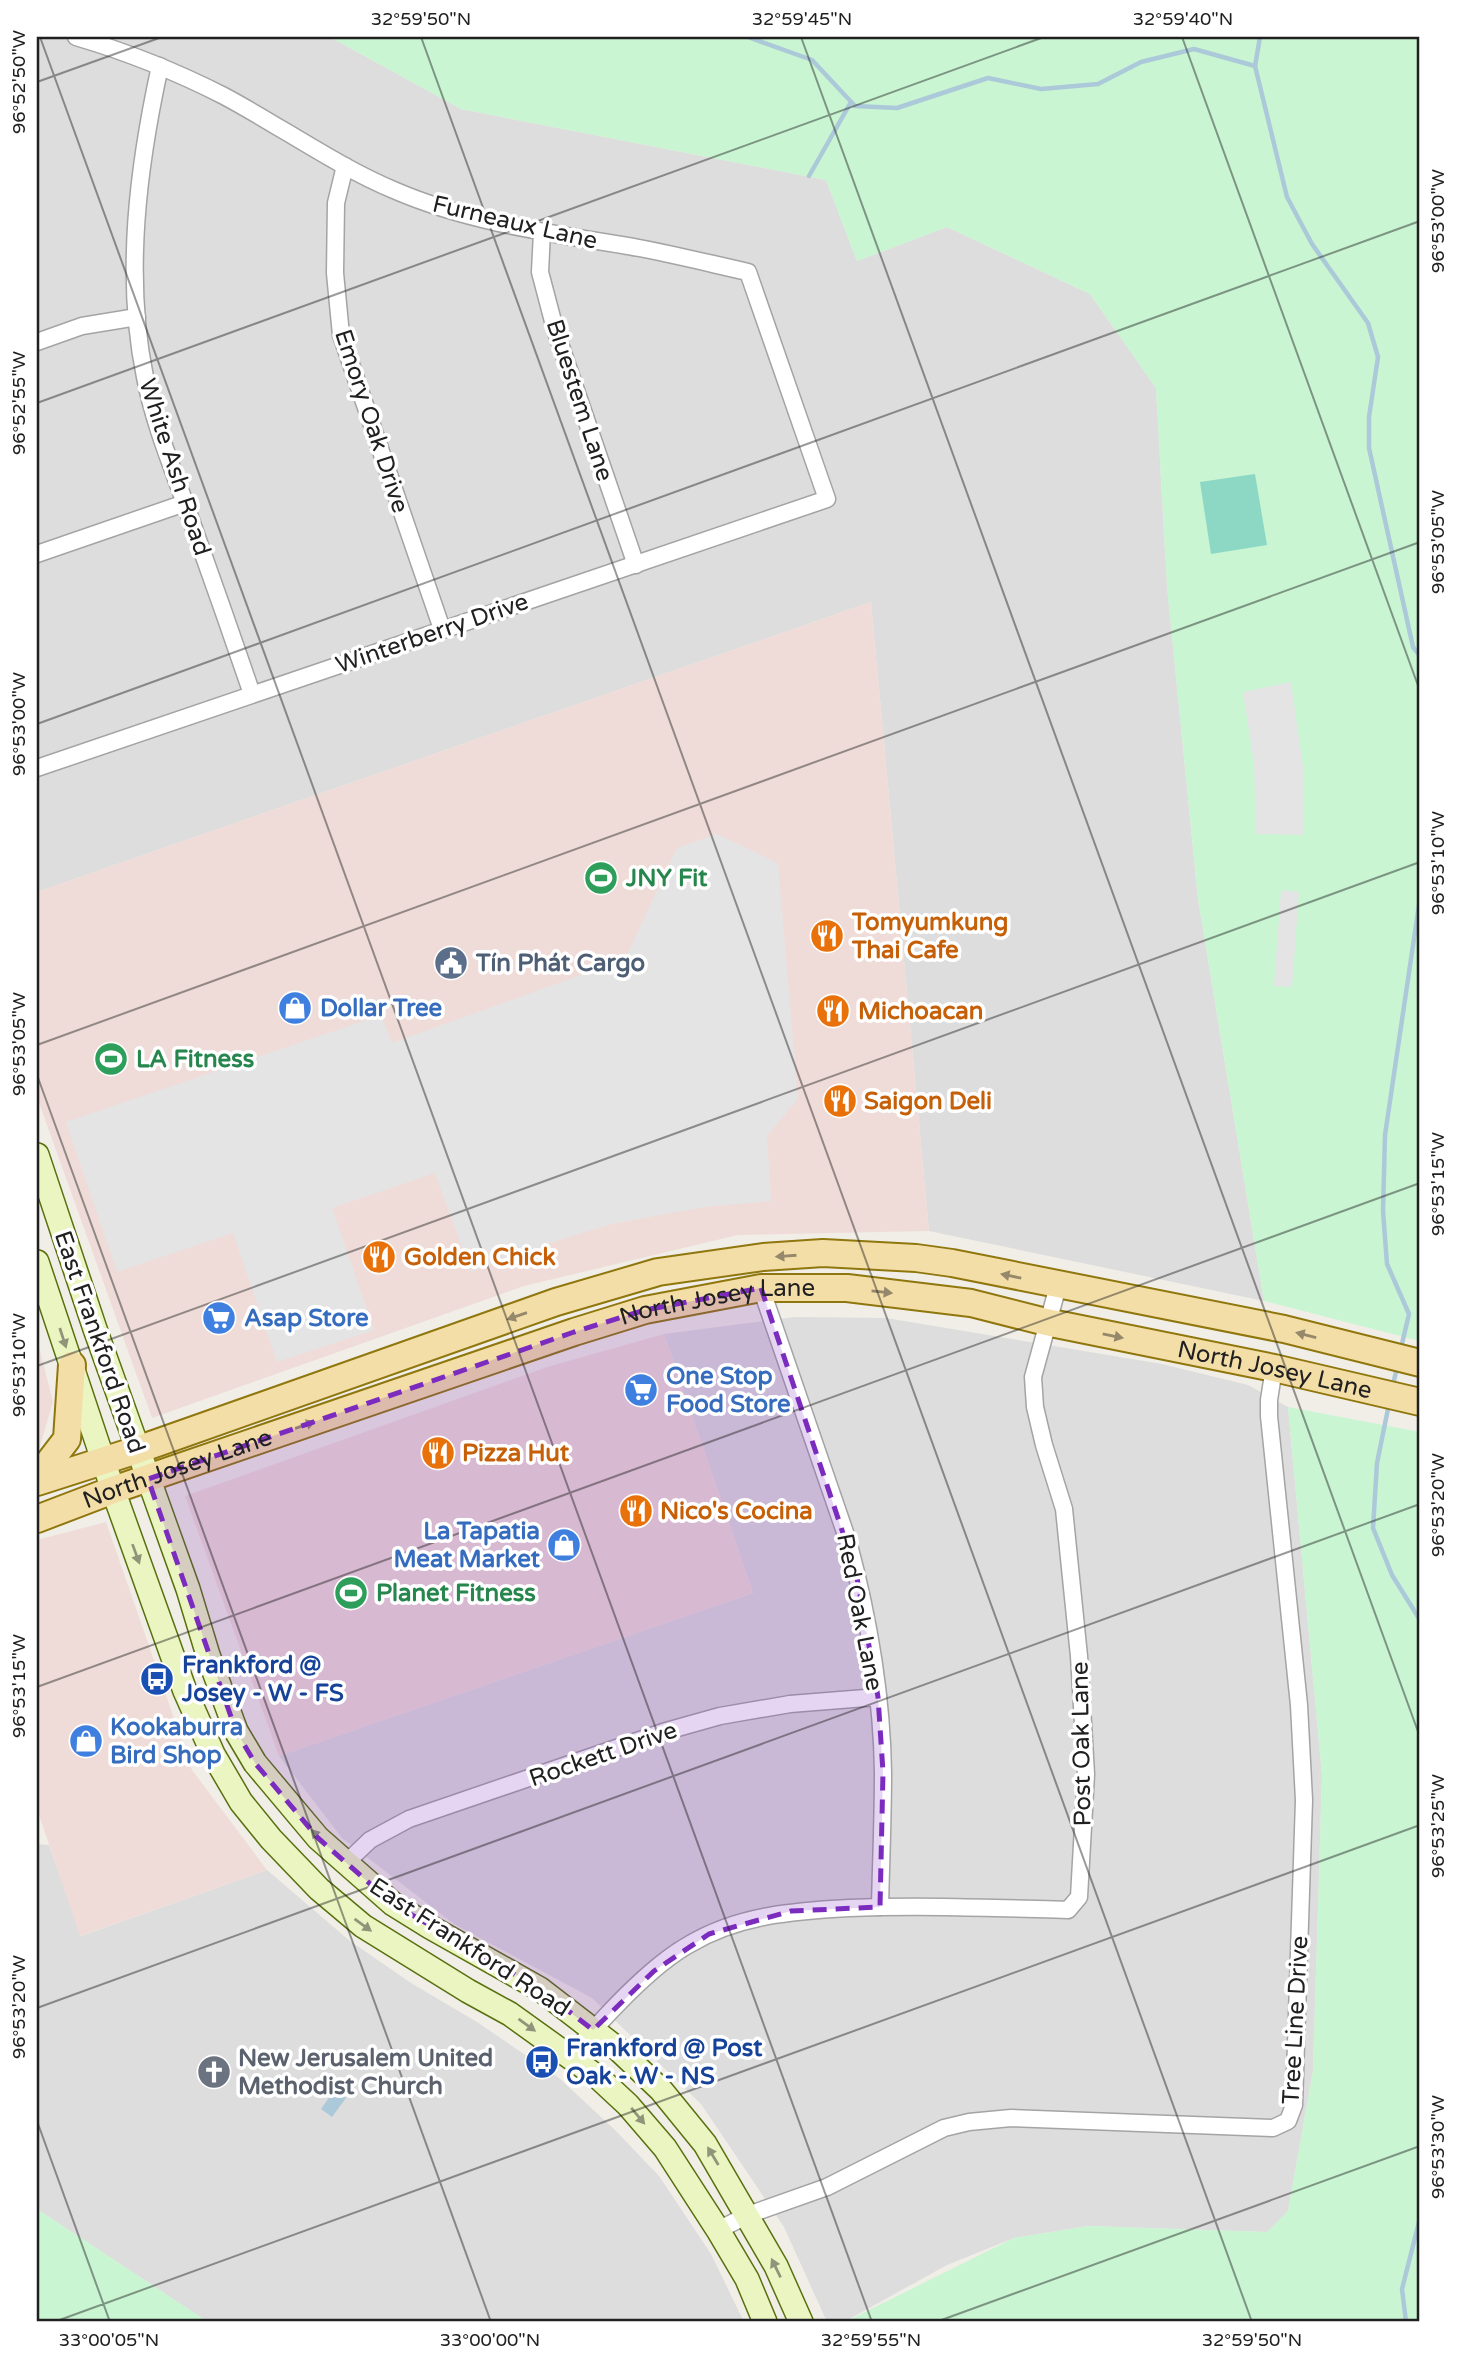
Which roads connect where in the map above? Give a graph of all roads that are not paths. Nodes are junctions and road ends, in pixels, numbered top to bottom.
1 (76, 37) edge
2 (160, 66) junction
3 (345, 166) junction
4 (542, 232) junction
5 (137, 317) junction
6 (37, 342) edge
7 (827, 499) joint
8 (185, 503) junction
9 (37, 554) edge
10 (636, 565) junction
11 (442, 629) junction
12 (252, 694) junction
13 (37, 768) edge
14 (37, 1156) edge
15 (37, 1262) edge
16 (1058, 1286) junction
17 (761, 1288) junction
18 (556, 1303) junction
19 (1046, 1322) junction
20 (574, 1332) junction
21 (1420, 1363) edge
22 (72, 1366) junction
23 (1274, 1368) junction
24 (1420, 1402) edge
25 (137, 1450) junction
26 (103, 1459) junction
27 (148, 1479) junction
28 (37, 1480) edge
29 (113, 1490) junction
30 (37, 1519) edge
31 (878, 1697) junction
32 (249, 1752) junction
33 (220, 1766) junction
34 (346, 1863) junction
35 (880, 1907) junction
36 (593, 2030) junction
37 (570, 2057) junction
38 (748, 2215) junction
39 (718, 2230) junction
40 (765, 2322) edge
41 (801, 2322) edge

1 - 2 street, Furneaux Lane
2 - 3 street, Furneaux Lane
2 - 5 street, White Ash Road
3 - 4 street, Furneaux Lane
3 - 11 street, Emory Oak Drive
4 - 7 street, Furneaux Lane
4 - 10 street, Bluestem Lane
5 - 6 street
5 - 8 street, White Ash Road
7 - 10 street, Winterberry Drive
8 - 9 street
8 - 12 street, White Ash Road
10 - 11 street, Winterberry Drive
11 - 12 street, Winterberry Drive
12 - 13 street, Winterberry Drive
14 - 25 main road, East Frankford Road
15 -> 22 main road, East Frankford Road
16 -> 18 main road, North Josey Lane
16 - 19 street, Post Oak Lane
21 -> 16 main road, North Josey Lane
17 -> 19 main road, North Josey Lane
17 - 20 main road, North Josey Lane
17 - 31 street, Red Oak Lane
18 - 20 main road
18 -> 25 main road, North Josey Lane
19 -> 23 main road, North Josey Lane
19 - 35 street, Post Oak Lane
27 -> 20 main road, North Josey Lane
22 - 26 main road, East Frankford Road
22 - 28 main road
23 - 24 main road, North Josey Lane
23 - 38 street, Tree Line Drive
25 - 26 main road, North Josey Lane
25 - 27 main road, East Frankford Road
26 - 28 main road, North Josey Lane
26 - 29 main road, East Frankford Road
27 - 29 main road, North Josey Lane
27 - 32 main road, East Frankford Road
29 - 30 main road, North Josey Lane
29 -> 33 main road, East Frankford Road
31 - 34 street, Rockett Drive
31 - 35 street, Red Oak Lane
32 - 33 main road
34 -> 32 main road, East Frankford Road
33 -> 37 main road, East Frankford Road
34 - 36 main road, East Frankford Road
35 - 36 street, Post Oak Lane
36 - 37 street, Post Oak Lane
38 -> 36 main road, East Frankford Road
37 -> 39 main road, East Frankford Road
38 - 39 street, Tree Line Drive
41 -> 38 main road, East Frankford Road
39 - 40 main road, East Frankford Road

